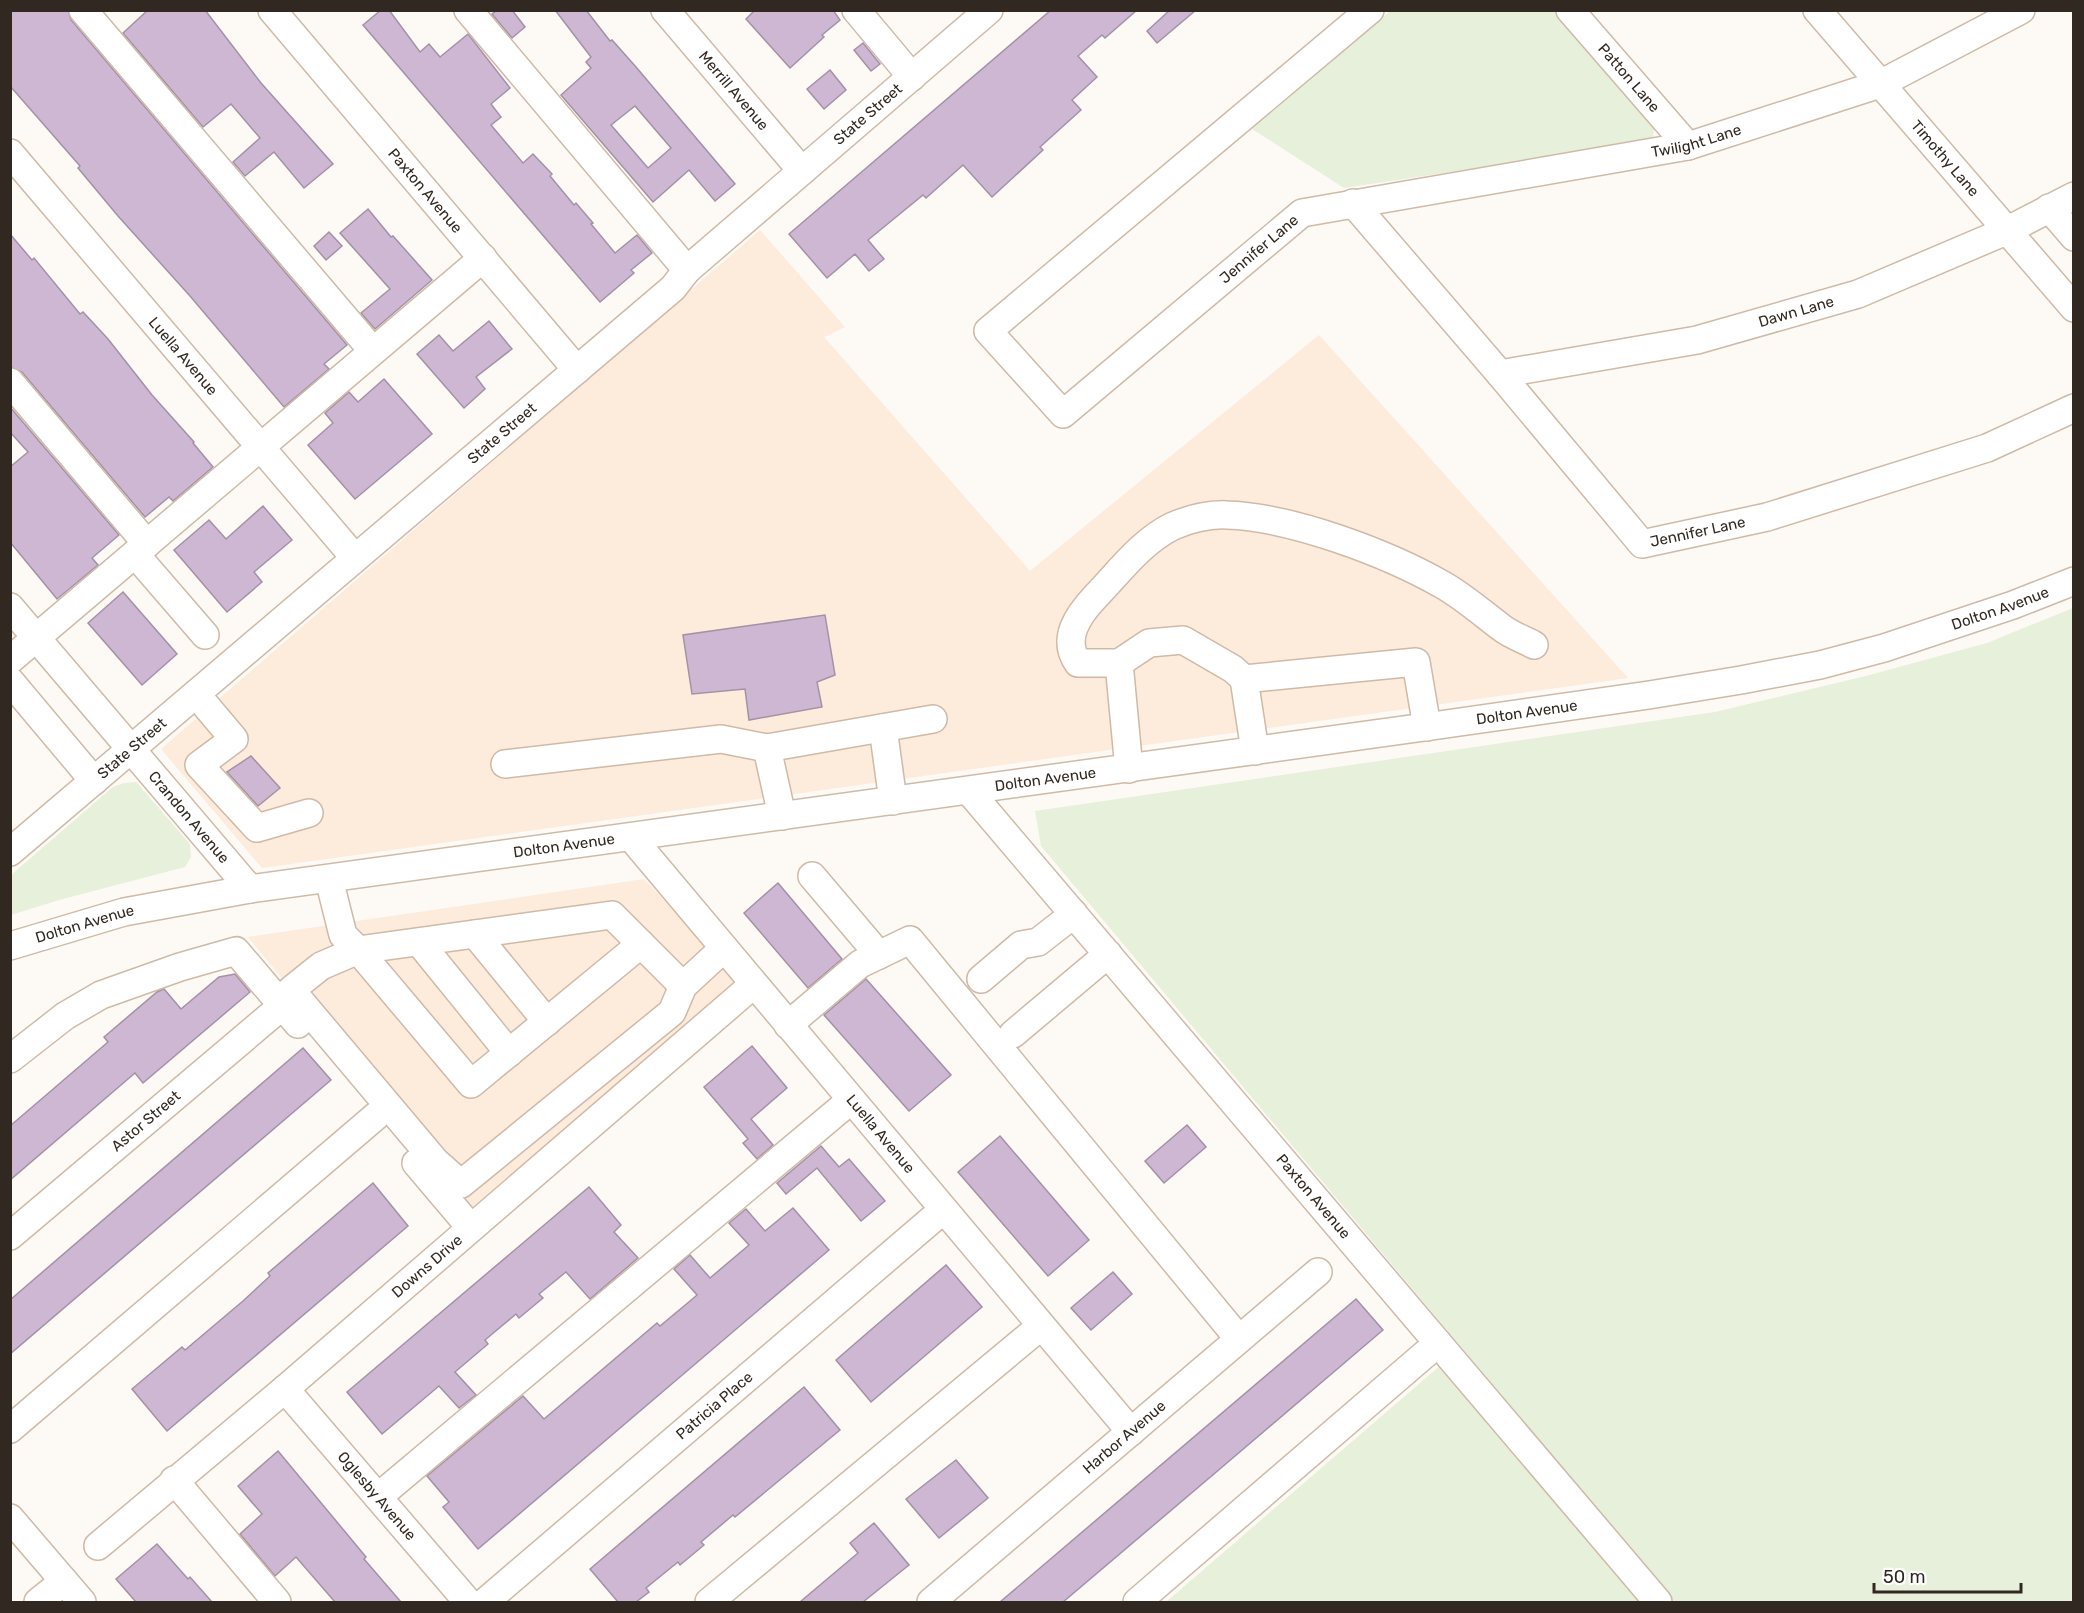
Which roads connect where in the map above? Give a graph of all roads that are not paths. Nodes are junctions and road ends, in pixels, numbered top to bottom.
1 (83, 10) edge
2 (272, 10) edge
3 (468, 10) edge
4 (664, 10) edge
5 (856, 10) edge
6 (989, 10) edge
7 (1370, 10) edge
8 (1570, 10) edge
9 (1817, 10) edge
10 (2021, 10) edge
11 (912, 77) junction
12 (1880, 84) junction
13 (1688, 146) junction
14 (10, 153) edge
15 (802, 171) junction
16 (2073, 196) edge
17 (1353, 203) junction
18 (2049, 208) junction
19 (2006, 231) junction
20 (2073, 237) edge
21 (483, 258) junction
22 (687, 270) junction
23 (2073, 308) edge
24 (373, 351) junction
25 (578, 370) junction
26 (1500, 374) junction
27 (10, 382) edge
28 (2073, 408) edge
29 (261, 447) junction
30 (141, 549) junction
31 (356, 558) junction
32 (2073, 581) edge
33 (10, 607) edge
34 (205, 634) dead end
35 (37, 638) junction
36 (1534, 645) dead end
37 (10, 660) edge
38 (1119, 663) junction
39 (1244, 679) junction
40 (10, 681) edge
41 (196, 694) junction
42 (933, 718) dead end
43 (1427, 727) junction
44 (883, 728) junction
45 (767, 748) junction
46 (131, 749) junction
47 (1255, 751) junction
48 (506, 764) dead end
49 (1128, 769) junction
50 (94, 781) junction
51 (969, 791) junction
52 (893, 801) junction
53 (309, 813) dead end
54 (782, 816) junction
55 (631, 837) junction
56 (10, 852) edge
57 (812, 876) dead end
58 (329, 879) junction
59 (250, 889) junction
60 (1074, 914) junction
61 (475, 934) junction
62 (419, 942) junction
63 (640, 944) junction
64 (10, 946) edge
65 (724, 948) junction
66 (358, 950) junction
67 (1108, 954) junction
68 (879, 955) junction
69 (981, 979) dead end
70 (754, 984) junction
71 (683, 986) junction
72 (282, 1006) junction
73 (547, 1022) junction
74 (788, 1024) junction
75 (1013, 1034) dead end
76 (509, 1053) junction
77 (10, 1059) edge
78 (851, 1100) junction
79 (376, 1116) junction
80 (943, 1210) junction
81 (471, 1228) junction
82 (10, 1236) edge
83 (1318, 1272) dead end
84 (1041, 1326) junction
85 (1239, 1339) junction
86 (1438, 1343) junction
87 (285, 1389) junction
88 (10, 1429) edge
89 (1131, 1432) junction
90 (174, 1480) junction
91 (378, 1497) junction
92 (10, 1518) edge
93 (98, 1546) dead end
94 (64, 1581) junction
95 (38, 1602) edge
96 (82, 1602) edge
97 (277, 1602) edge
98 (468, 1602) edge
99 (485, 1602) edge
100 (709, 1602) edge
101 (931, 1602) edge
102 (1137, 1602) edge
103 (1658, 1602) edge

1 - 24 street
2 - 21 street, Paxton Avenue
3 - 22 street
4 - 15 street, Merrill Avenue
5 - 11 street
6 - 11 street, State Street
7 - 17 street, Jennifer Lane
8 - 13 street, Patton Lane
9 - 12 street, Timothy Lane
10 - 12 street, Twilight Lane
11 - 15 street, State Street
12 - 13 street, Twilight Lane
12 - 19 street, Timothy Lane
13 - 17 street, Twilight Lane
14 - 29 street, Luella Avenue
15 - 22 street, State Street
16 - 18 street, Dawn Lane
17 - 26 street, Jennifer Lane
18 - 19 street, Dawn Lane
18 - 20 street
19 - 23 street, Timothy Lane
19 - 26 street, Dawn Lane
21 - 24 street
21 - 25 street, Paxton Avenue
22 - 25 street, State Street
24 - 29 street
25 - 31 street, State Street
26 - 28 street, Jennifer Lane
27 - 30 street
29 - 30 street
29 - 31 street, Luella Avenue
30 - 34 street
30 - 35 street
31 - 41 street, State Street
32 - 43 street, Dolton Avenue
33 - 35 street, Crandon Avenue
35 - 37 street
35 - 46 street, Crandon Avenue
36 - 38 street
38 - 39 street
38 - 49 street
39 - 43 street
39 - 47 street
40 - 50 street
41 - 46 street, State Street
41 - 53 street
42 - 44 street
43 - 47 street, Dolton Avenue
44 - 45 street
44 - 52 street
45 - 48 street
45 - 54 street
46 - 50 street, State Street
46 - 59 street, Crandon Avenue
47 - 49 street, Dolton Avenue
49 - 51 street, Dolton Avenue
50 - 56 street, State Street
51 - 52 street, Dolton Avenue
51 - 60 street, Paxton Avenue
52 - 54 street, Dolton Avenue
54 - 55 street, Dolton Avenue
55 - 58 street, Dolton Avenue
55 - 65 street, Luella Avenue
57 - 68 street
58 - 59 street, Dolton Avenue
58 - 66 street
59 - 64 street, Dolton Avenue
60 - 67 street, Paxton Avenue
60 - 69 street
61 - 62 street
61 - 63 street
61 - 73 street
62 - 66 street
62 - 76 street
63 - 71 street
63 - 73 street
65 - 70 street, Luella Avenue
65 - 71 street
66 - 71 street
66 - 76 street
67 - 75 street
67 - 86 street, Paxton Avenue
68 - 74 street
68 - 85 street
70 - 74 street, Luella Avenue
70 - 81 street, Downs Drive
72 - 77 street
72 - 79 street
72 - 82 street, Astor Street
73 - 76 street
74 - 78 street, Luella Avenue
78 - 80 street, Luella Avenue
78 - 91 street
79 - 81 street
79 - 88 street
80 - 84 street, Luella Avenue
80 - 99 street, Patricia Place
81 - 87 street, Downs Drive
83 - 85 street, Harbor Avenue
84 - 89 street, Luella Avenue
84 - 100 street
85 - 89 street, Harbor Avenue
86 - 102 street
86 - 103 street, Paxton Avenue
87 - 90 street, Downs Drive
87 - 91 street, Oglesby Avenue
89 - 101 street, Harbor Avenue
90 - 93 street, Downs Drive
90 - 97 street
91 - 98 street, Oglesby Avenue
92 - 94 street
94 - 95 street
94 - 96 street

